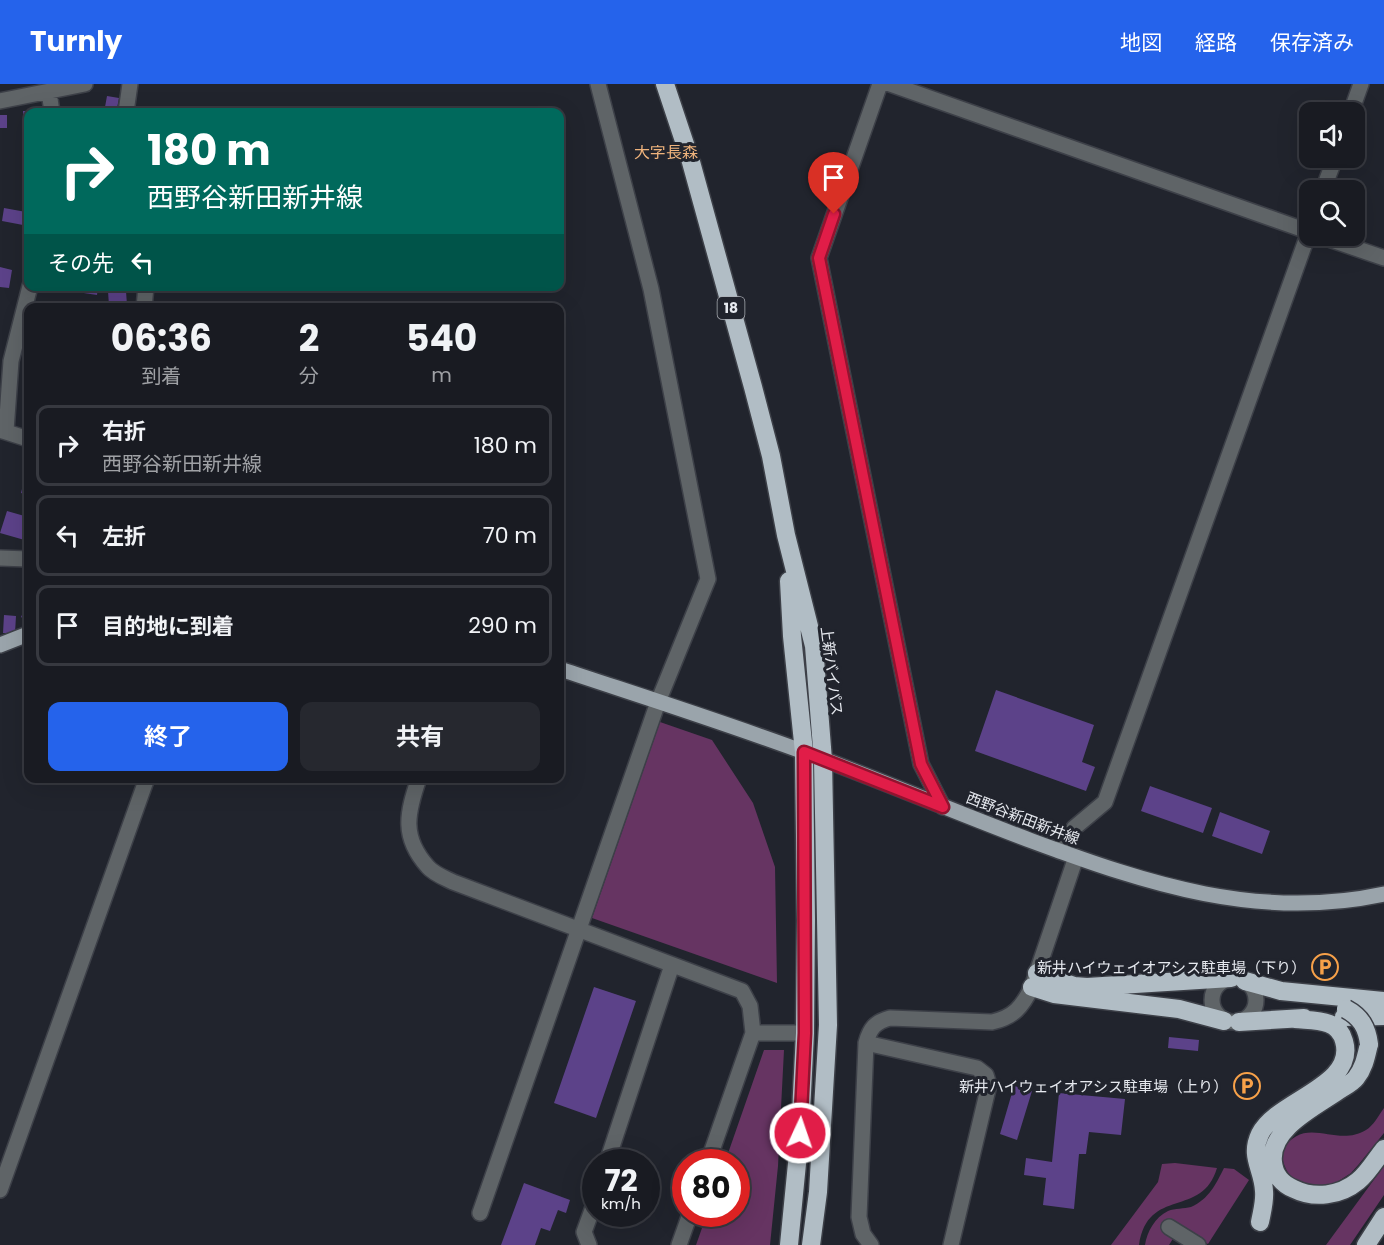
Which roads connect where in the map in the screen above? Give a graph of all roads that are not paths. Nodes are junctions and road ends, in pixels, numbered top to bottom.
1 (85, 84) edge
2 (130, 84) edge
3 (598, 84) edge
4 (665, 84) edge
5 (880, 84) edge
6 (890, 84) edge
7 (1361, 84) edge
8 (49, 92) junction
9 (0, 101) edge
10 (1355, 102) edge
11 (51, 108) edge
12 (127, 108) edge
13 (1299, 227) edge
14 (1307, 246) edge
15 (1351, 246) edge
16 (1384, 258) edge
17 (24, 310) edge
18 (3, 431) edge
19 (24, 438) edge
20 (786, 535) junction
21 (0, 558) edge
22 (24, 559) edge
23 (24, 636) edge
24 (0, 645) edge
25 (564, 670) edge
26 (658, 702) junction
27 (804, 752) junction
28 (823, 760) junction
29 (145, 783) edge
30 (418, 783) edge
31 (943, 807) junction
32 (1059, 851) junction
33 (1076, 858) junction
34 (1384, 894) edge
35 (579, 930) junction
36 (672, 965) junction
37 (1034, 980) junction
38 (1238, 980) junction
39 (1281, 991) junction
40 (1384, 1001) edge
41 (1384, 1016) edge
42 (1294, 1019) junction
43 (1232, 1022) junction
44 (753, 1033) junction
45 (805, 1033) junction
46 (866, 1043) junction
47 (611, 1149) edge
48 (713, 1149) edge
49 (1384, 1149) edge
50 (0, 1190) edge
51 (480, 1213) dead end
52 (1384, 1217) edge
53 (1260, 1222) dead end
54 (586, 1227) edge
55 (686, 1227) edge
56 (1176, 1236) edge
57 (589, 1245) edge
58 (680, 1245) edge
59 (789, 1245) edge
60 (811, 1245) edge
61 (871, 1245) edge
62 (951, 1245) edge
63 (1198, 1245) edge
64 (1366, 1245) edge

1 - 8 street
2 - 12 street
3 - 26 street
4 - 20 highway, 上新バイパス / 18
5 - 31 street
6 - 13 street
7 - 10 street
8 - 9 street
8 - 11 street
14 - 32 street
15 - 16 street
17 - 18 street
18 - 19 street
20 - 27 highway, 上新バイパス / 18
20 - 28 highway, 上新バイパス / 18
21 - 22 street
23 - 24 main road
25 - 26 main road, 西野谷新田新井線
26 - 27 main road, 西野谷新田新井線
26 - 35 street
27 - 28 main road, 西野谷新田新井線
27 - 45 highway, 上新バイパス / 18
28 - 31 main road, 西野谷新田新井線
28 - 60 highway, 上新バイパス / 18
29 - 50 street
30 - 35 street
31 - 32 main road, 西野谷新田新井線
32 - 33 main road, 西野谷新田新井線
33 - 34 main road, 西野谷新田新井線
33 - 37 street
35 - 36 street
35 - 51 street
36 - 44 street
36 - 47 street
37 - 38 highway
37 - 43 highway
37 - 46 street
38 - 39 highway
38 - 43 street
38 - 43 street
39 - 40 highway
39 - 49 highway, bridge
41 - 42 highway
42 - 43 highway
42 - 53 highway
44 - 45 street
44 - 48 street
45 - 59 highway, 上新バイパス / 18
46 - 61 street
46 - 62 street
52 - 64 highway
54 - 57 street
55 - 58 street
56 - 63 street

